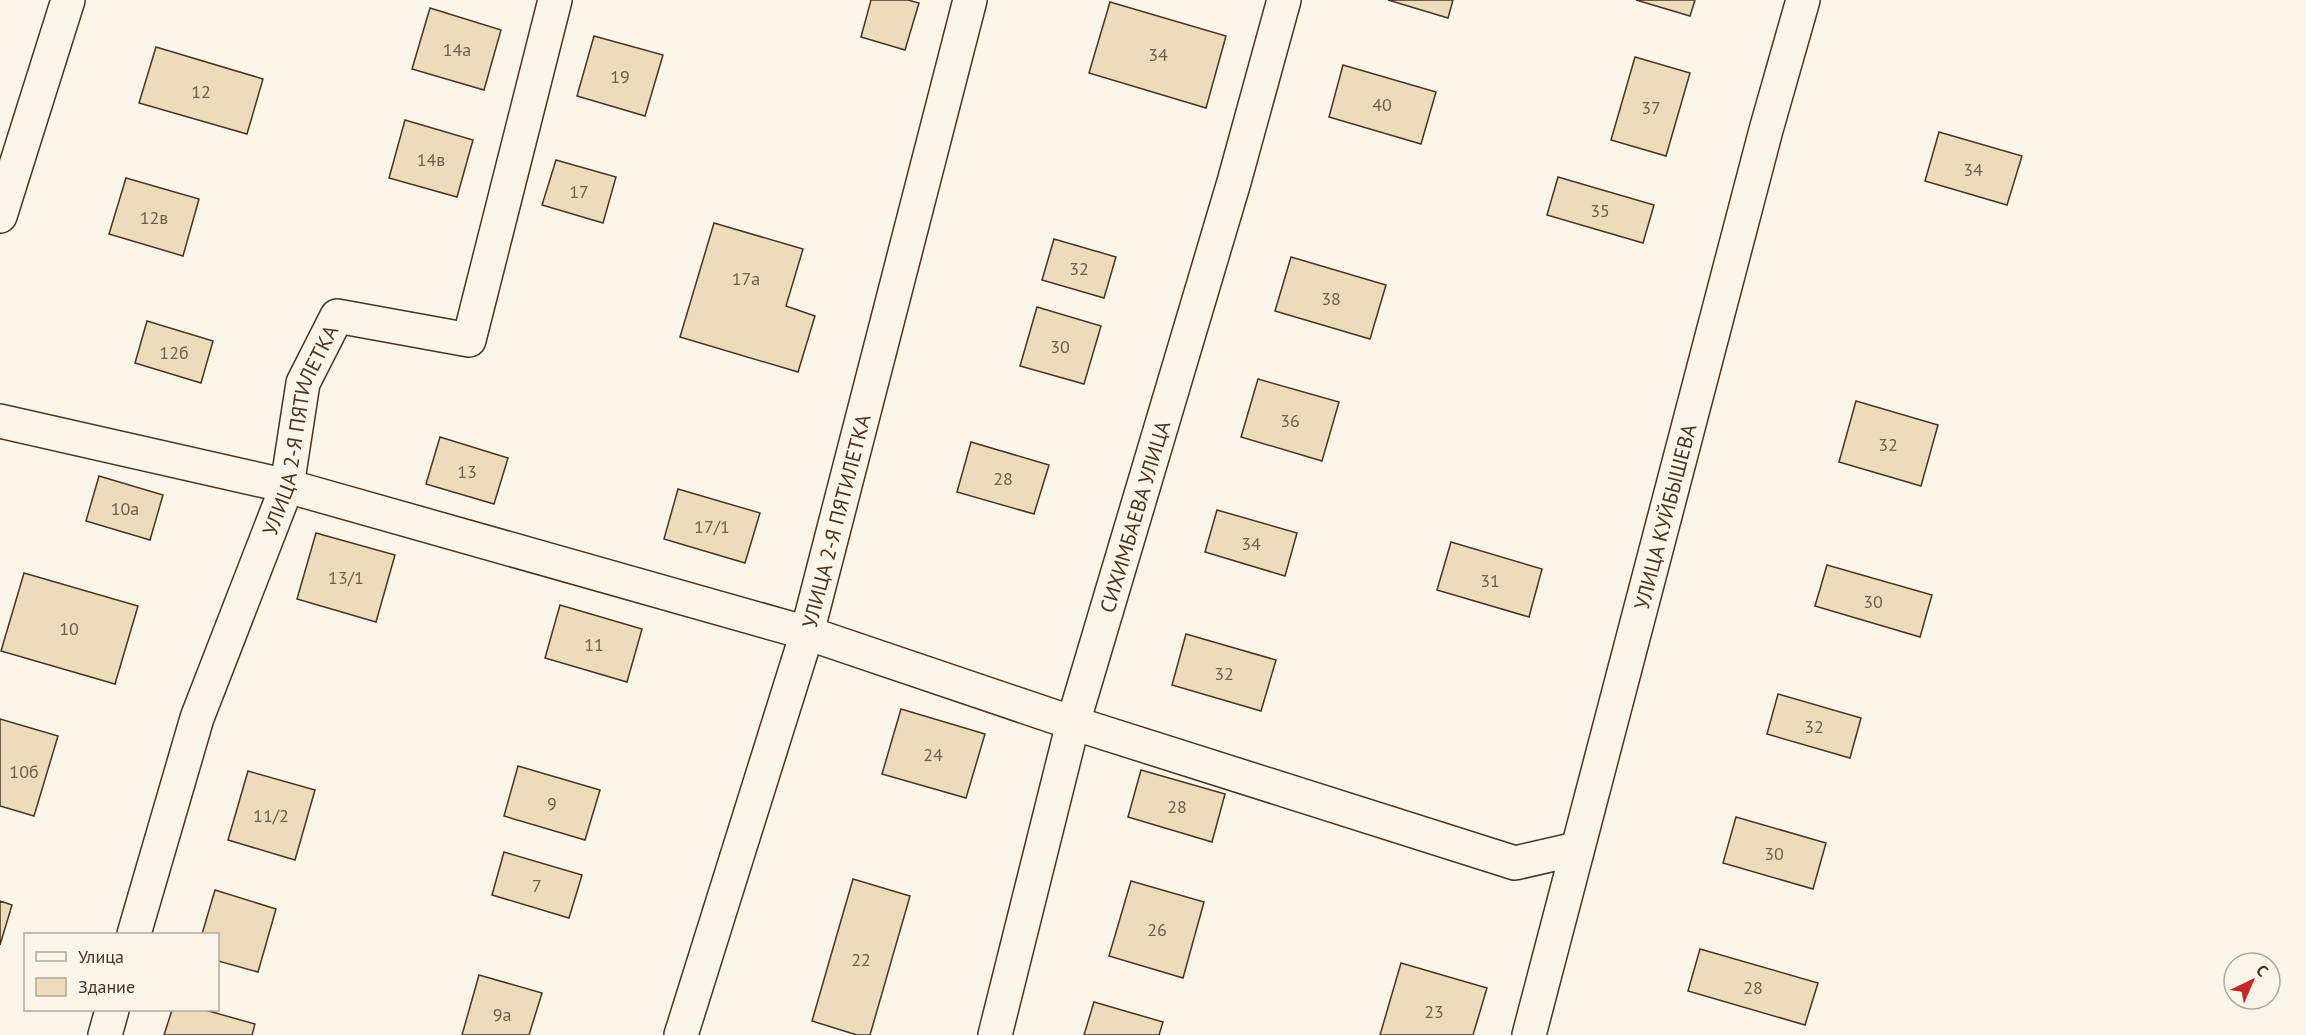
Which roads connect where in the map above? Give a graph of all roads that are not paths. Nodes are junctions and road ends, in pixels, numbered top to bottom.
1 (68, 0) edge
2 (555, 0) edge
3 (970, 0) edge
4 (1284, 0) edge
5 (1803, 0) edge
6 (0, 216) edge
7 (0, 421) edge
8 (287, 486) junction
9 (807, 633) junction
10 (1073, 723) junction
11 (1576, 849) junction
12 (134, 933) edge
13 (112, 1011) edge
14 (105, 1035) edge
15 (681, 1035) edge
16 (995, 1035) edge
17 (1529, 1035) edge

1 - 6 street
2 - 8 street, УЛИЦА 2-Я ПЯТИЛЕТКА
3 - 9 street, УЛИЦА 2-Я ПЯТИЛЕТКА
4 - 10 street, СИХИМБАЕВА УЛИЦА
5 - 11 street, УЛИЦА КУЙБЫШЕВА
7 - 8 street
8 - 9 street
8 - 12 street, УЛИЦА 2-Я ПЯТИЛЕТКА
9 - 10 street
9 - 15 street, УЛИЦА 2-Я ПЯТИЛЕТКА
10 - 11 street
10 - 16 street, СИХИМБАЕВА УЛИЦА
11 - 17 street, УЛИЦА КУЙБЫШЕВА
13 - 14 street

